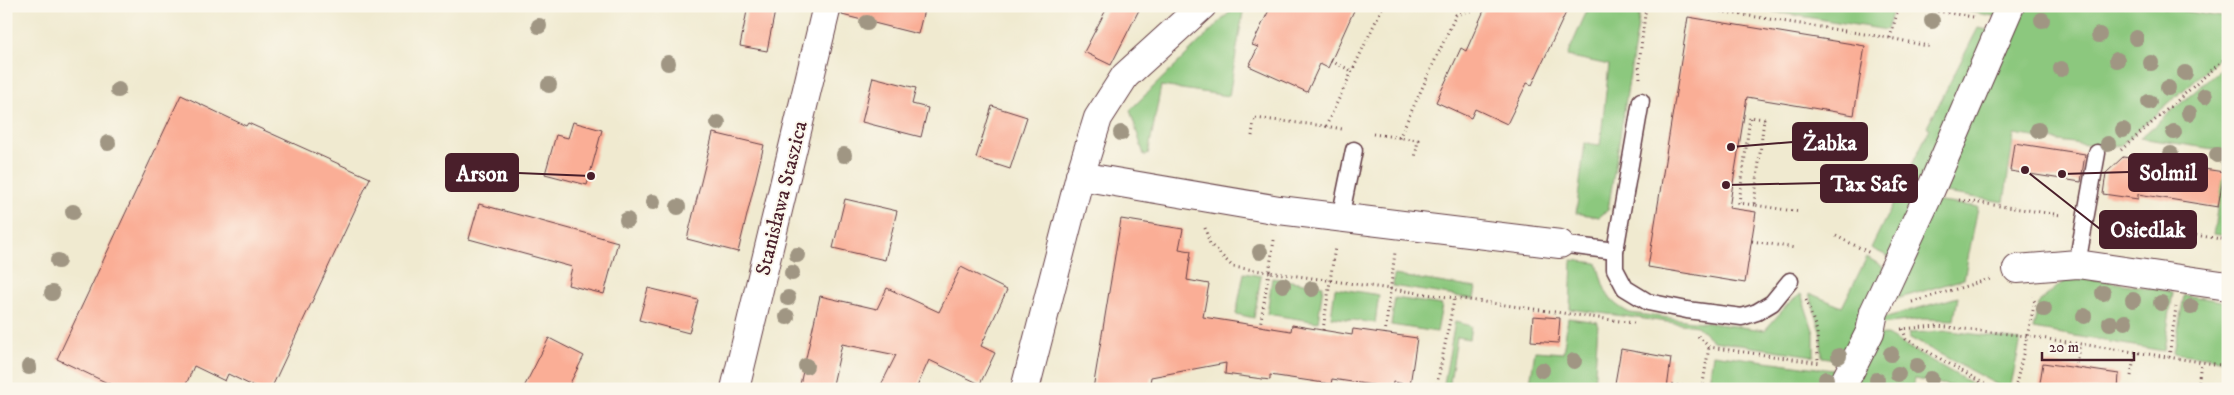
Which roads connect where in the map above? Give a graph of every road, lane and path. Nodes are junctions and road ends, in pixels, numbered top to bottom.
1 (827, 6) edge
2 (1202, 6) edge
3 (1382, 6) edge
4 (1646, 6) edge
5 (1686, 6) edge
6 (1899, 6) edge
7 (1908, 6) edge
8 (1480, 8) dead end
9 (2006, 14) edge
10 (1890, 38) junction
11 (1932, 47) dead end
12 (2228, 56) edge
13 (1331, 61) dead end
14 (1352, 71) junction
15 (1641, 101) joint
16 (1326, 126) junction
17 (1350, 130) dead end
18 (1366, 132) dead end
19 (1252, 136) dead end
20 (1399, 138) junction
21 (1354, 150) dead end
22 (2097, 153) joint
23 (1415, 158) dead end
24 (1080, 176) junction
25 (1207, 198) junction
26 (1754, 205) junction
27 (1279, 210) junction
28 (1800, 212) dead end
29 (1340, 218) junction
30 (1399, 224) junction
31 (1836, 236) dead end
32 (1752, 241) dead end
33 (1560, 244) joint
34 (1795, 248) dead end
35 (1615, 251) junction
36 (2077, 264) junction
37 (1896, 265) junction
38 (2017, 269) junction
39 (1269, 272) junction
40 (2180, 279) junction
41 (1329, 281) junction
42 (1790, 281) joint
43 (2228, 286) edge
44 (1389, 290) junction
45 (1454, 300) junction
46 (1872, 322) junction
47 (1640, 324) dead end
48 (1260, 326) dead end
49 (1903, 329) junction
50 (1323, 330) dead end
51 (1693, 332) dead end
52 (1385, 334) dead end
53 (2027, 336) junction
54 (2080, 344) junction
55 (1708, 347) junction
56 (2135, 352) junction
57 (2169, 357) junction
58 (1818, 362) junction
59 (2201, 362) junction
60 (2228, 366) edge
61 (2076, 368) dead end
62 (2132, 376) dead end
63 (1846, 378) edge
64 (1667, 384) dead end
65 (2198, 386) dead end
66 (735, 389) edge
67 (1026, 389) edge
68 (1436, 389) edge
69 (1702, 389) edge
70 (1993, 389) edge
71 (2015, 389) edge

1 - 66 street, Stanisława Staszica
2 - 24 street
3 - 14 path
4 - 15 path
5 - 10 path
6 - 10 path
7 - 9 path
8 - 20 path
9 - 37 street
10 - 11 path
12 - 22 path
13 - 14 path
14 - 16 path
15 - 35 lane
16 - 17 path
16 - 19 path
18 - 20 path
20 - 23 path
21 - 29 lane
22 - 36 lane
24 - 25 street
24 - 67 street
25 - 27 street
25 - 39 path
26 - 26 path
26 - 28 path
27 - 29 street
27 - 39 path
29 - 30 street
29 - 41 path
30 - 33 street
30 - 44 path
31 - 37 path
32 - 34 path
33 - 35 lane
35 - 42 lane
36 - 38 street
36 - 40 street
37 - 46 street
38 - 46 path
38 - 53 path
39 - 41 path
39 - 48 path
40 - 43 street
40 - 57 path
41 - 44 path
41 - 50 path
42 - 58 path
44 - 45 path
44 - 52 path
45 - 47 path
45 - 68 path
46 - 49 path
46 - 63 street
49 - 53 path
49 - 70 path
51 - 55 path
53 - 54 path
53 - 71 path
54 - 56 path
54 - 61 path
55 - 58 path
55 - 69 path
56 - 57 path
56 - 62 path
57 - 59 path
58 - 63 path
59 - 60 path
59 - 65 path
64 - 69 path

